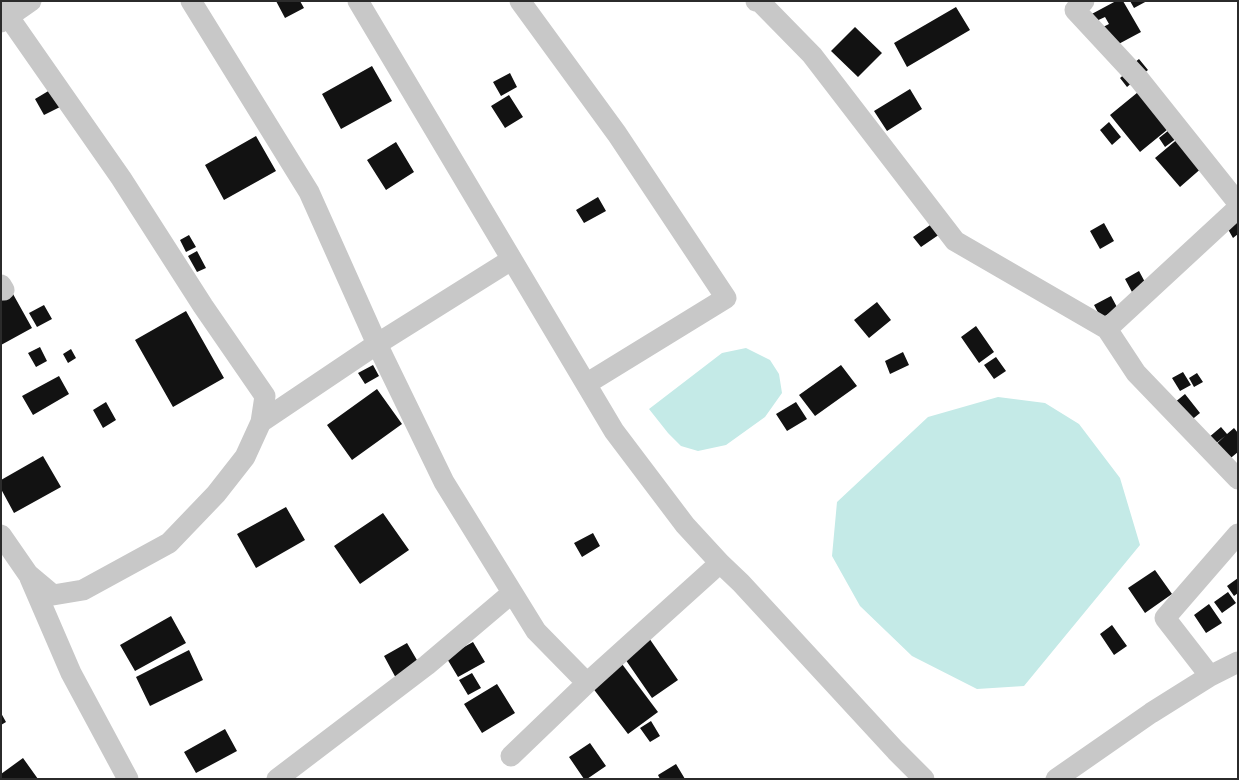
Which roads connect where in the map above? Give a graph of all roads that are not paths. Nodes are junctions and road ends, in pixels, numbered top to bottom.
1 (32, 1) edge
2 (191, 1) edge
3 (358, 1) edge
4 (520, 1) edge
5 (756, 1) edge
6 (1084, 1) edge
7 (3, 15) edge
8 (1238, 202) edge
9 (1238, 208) edge
10 (511, 260) junction
11 (1107, 329) junction
12 (377, 344) junction
13 (586, 384) junction
14 (260, 422) junction
15 (1238, 479) edge
16 (1238, 534) edge
17 (1, 535) edge
18 (720, 564) junction
19 (28, 574) junction
20 (512, 593) junction
21 (1238, 662) edge
22 (1210, 676) junction
23 (587, 683) junction
24 (511, 756) dead end
25 (128, 779) edge
26 (277, 779) edge
27 (924, 779) edge
28 (1056, 779) edge

1 - 7 street
2 - 12 street
3 - 10 street
4 - 13 street
5 - 11 street
6 - 8 street
7 - 14 street
9 - 11 street
10 - 12 street
10 - 13 street
11 - 15 street
12 - 14 street
12 - 20 street
13 - 18 street
14 - 19 street
16 - 22 street
17 - 19 street
18 - 23 street
18 - 27 street
19 - 25 street
20 - 23 street
20 - 26 street
21 - 22 street
22 - 28 street
23 - 24 street

